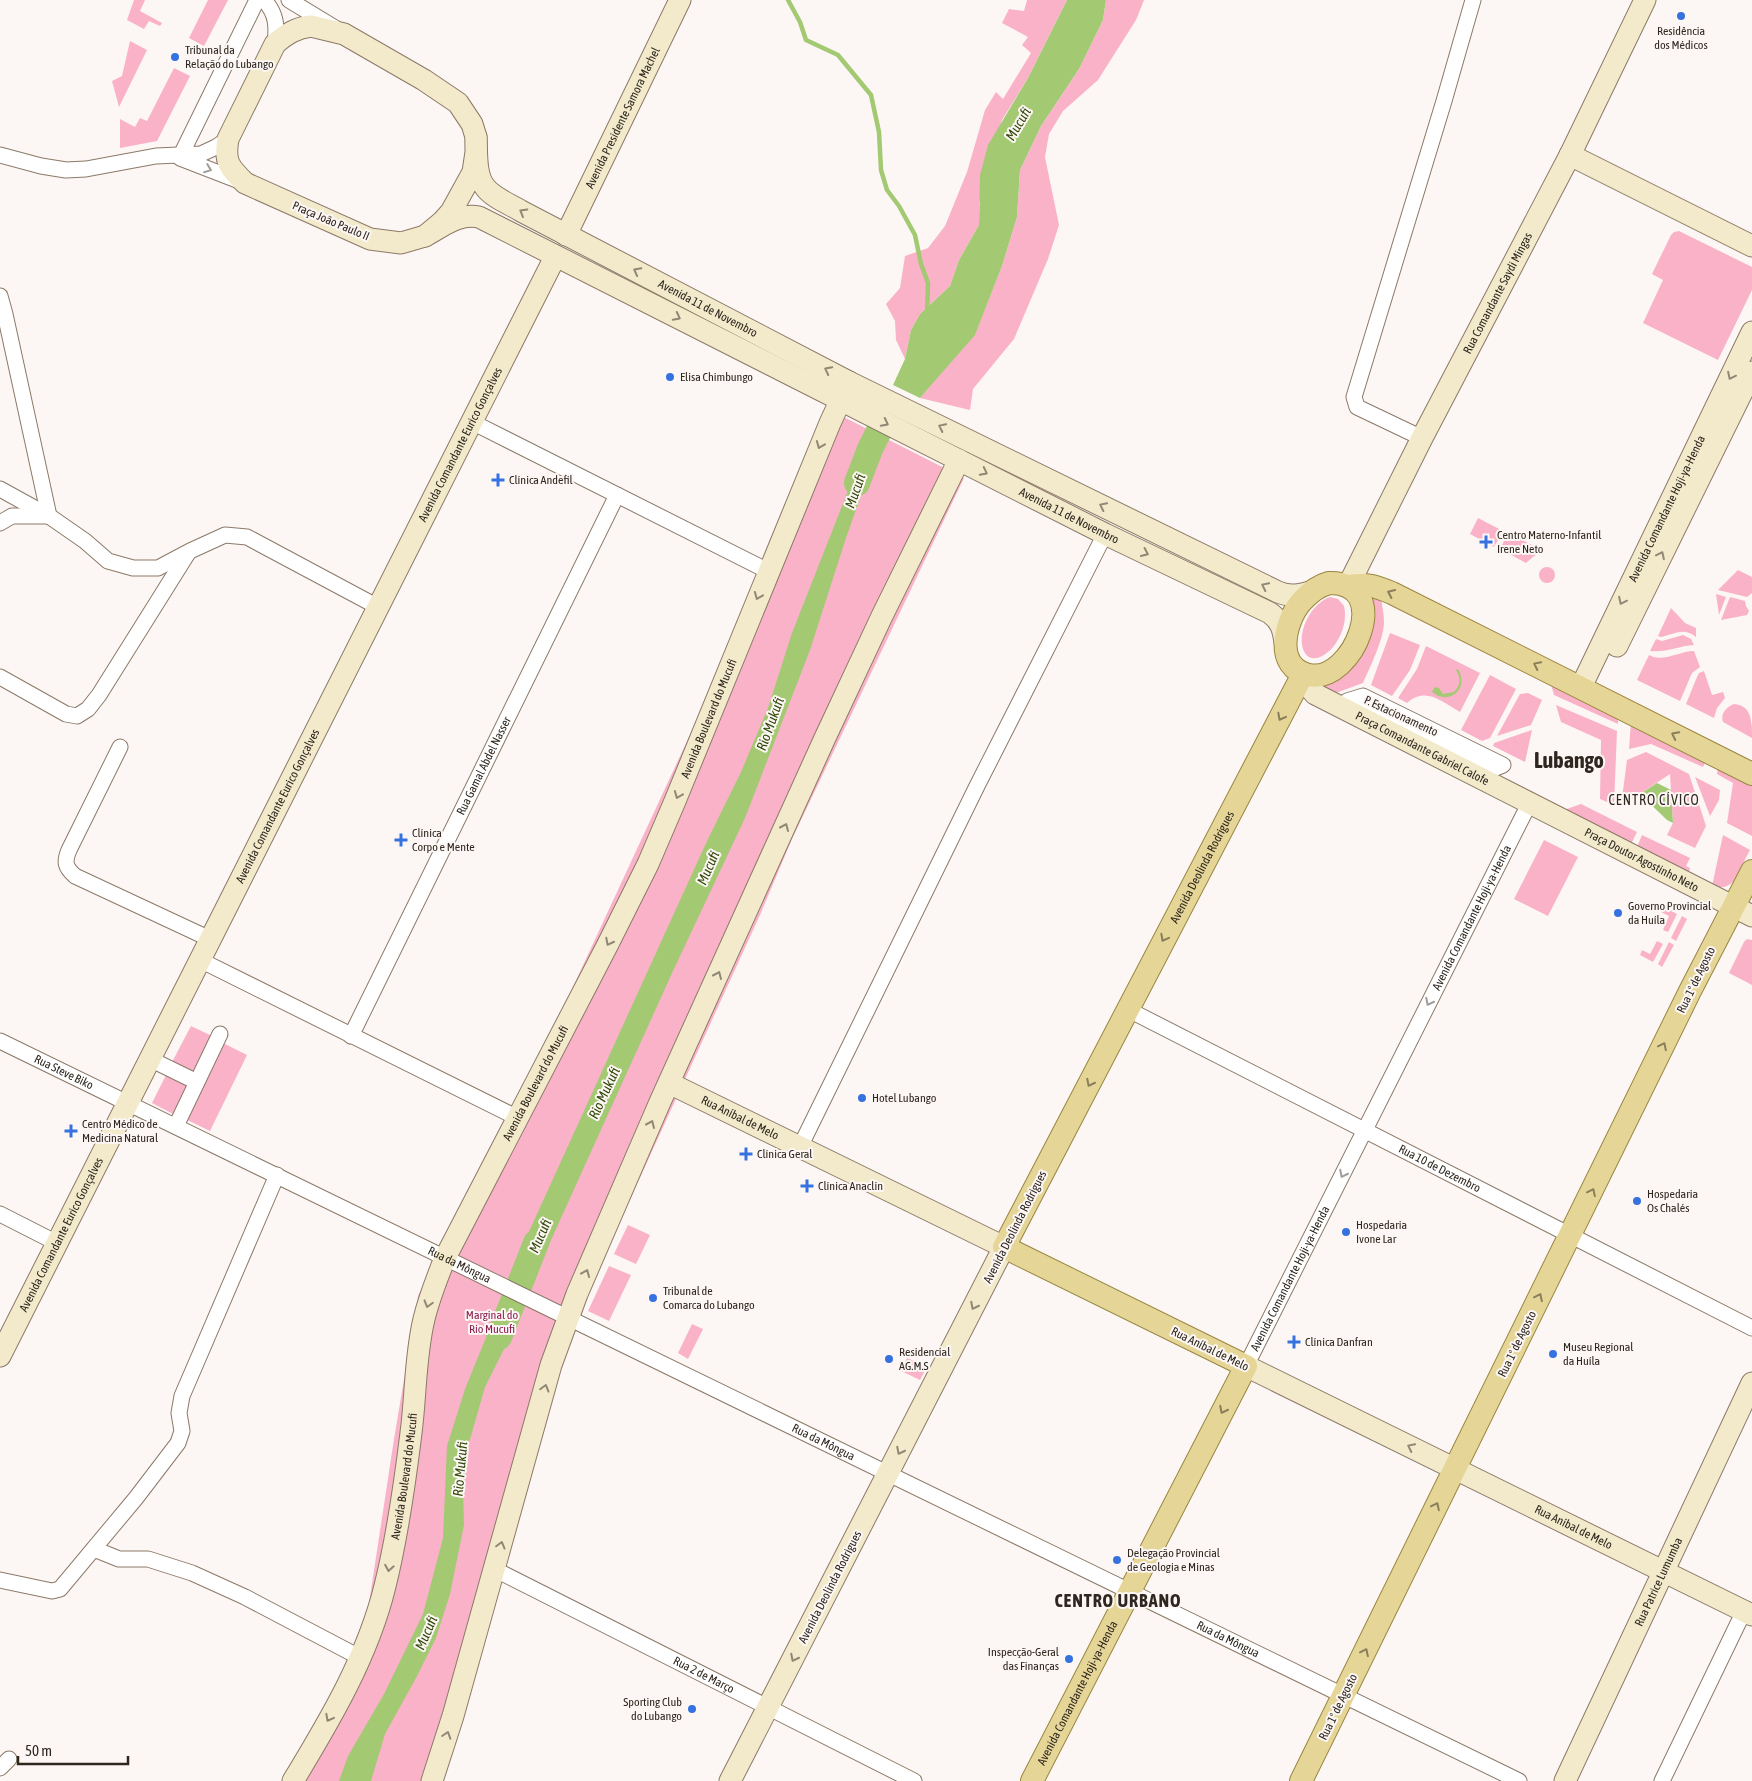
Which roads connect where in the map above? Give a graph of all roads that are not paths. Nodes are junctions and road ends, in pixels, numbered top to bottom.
1 (257, 0) edge
2 (264, 0) edge
3 (289, 0) edge
4 (680, 0) edge
5 (1473, 0) edge
6 (1645, 0) edge
7 (344, 34) junction
8 (275, 44) junction
9 (476, 137) junction
10 (228, 139) junction
11 (0, 154) edge
12 (176, 155) junction
13 (1570, 155) junction
14 (245, 183) junction
15 (566, 235) junction
16 (425, 236) junction
17 (1752, 246) edge
18 (555, 257) junction
19 (0, 296) edge
20 (3, 314) edge
21 (1752, 332) edge
22 (1752, 372) edge
23 (849, 382) junction
24 (839, 400) junction
25 (472, 422) junction
26 (1422, 438) junction
27 (959, 460) junction
28 (0, 490) edge
29 (616, 495) junction
30 (49, 516) junction
31 (0, 523) edge
32 (1106, 534) junction
33 (190, 551) junction
34 (768, 571) junction
35 (1348, 586) junction
36 (1311, 592) junction
37 (378, 607) junction
38 (1285, 642) junction
39 (1303, 674) junction
40 (0, 677) edge
41 (1587, 690) junction
42 (120, 747) dead end
43 (1503, 765) joint
44 (1752, 774) edge
45 (1530, 802) junction
46 (1551, 813) joint
47 (1752, 871) edge
48 (1742, 911) edge
49 (210, 940) junction
50 (200, 960) junction
51 (1127, 1009) junction
52 (220, 1034) dead end
53 (351, 1036) junction
54 (0, 1041) edge
55 (150, 1060) junction
56 (197, 1082) junction
57 (669, 1083) junction
58 (128, 1103) junction
59 (518, 1118) junction
60 (176, 1126) junction
61 (1364, 1130) junction
62 (800, 1147) junction
63 (277, 1175) junction
64 (0, 1214) edge
65 (1570, 1235) junction
66 (57, 1243) junction
67 (1004, 1247) junction
68 (445, 1258) junction
69 (567, 1318) junction
70 (1752, 1328) edge
71 (0, 1356) edge
72 (1246, 1366) junction
73 (1752, 1383) edge
74 (1454, 1469) junction
75 (888, 1473) junction
76 (94, 1549) junction
77 (494, 1569) junction
78 (1663, 1571) junction
79 (0, 1580) edge
80 (1129, 1591) junction
81 (1748, 1613) edge
82 (361, 1658) junction
83 (1343, 1695) junction
84 (768, 1707) junction
85 (293, 1781) edge
86 (432, 1781) edge
87 (730, 1781) edge
88 (914, 1781) edge
89 (1032, 1781) edge
90 (1301, 1781) edge
91 (1518, 1781) edge
92 (1565, 1781) edge
93 (1662, 1781) edge

1 - 12 street
2 - 8 street
3 - 7 street, Praça João Paulo II
4 - 15 street, Avenida Presidente Samora Machel
5 - 26 street
6 - 13 street, Rua Comandante Saydi Mingas
7 - 8 street, Praça João Paulo II
7 - 9 street, Praça João Paulo II
8 - 10 street, Praça João Paulo II
15 -> 9 street, Avenida 11 de Novembro
9 - 16 street, Praça João Paulo II
10 - 12 street
10 - 14 street, Praça João Paulo II
11 - 12 street
12 -> 14 street
13 - 17 street
13 - 26 street, Rua Comandante Saydi Mingas
14 - 16 street, Praça João Paulo II
15 - 18 street
23 -> 15 street, Avenida 11 de Novembro
16 - 18 street, Avenida 11 de Novembro
18 -> 24 street, Avenida 11 de Novembro
18 - 25 street, Avenida Comandante Eurico Gonçalves
19 - 20 street
20 - 30 street
21 -> 41 street, Avenida Comandante Hoji-ya-Henda
41 -> 22 street, Avenida Comandante Hoji-ya-Henda
23 - 24 street
36 -> 23 street, Avenida 11 de Novembro
24 -> 27 street, Avenida 11 de Novembro
24 -> 34 street, Avenida Boulevard do Mucufi
25 - 29 street
25 - 37 street, Avenida Comandante Eurico Gonçalves
26 - 35 street, Rua Comandante Saydi Mingas
27 -> 32 street, Avenida 11 de Novembro
57 -> 27 street
28 - 30 street
29 - 34 street
29 - 53 street, Rua Gamal Abdel Nasser
30 - 31 street
30 - 33 street
32 -> 38 street, Avenida 11 de Novembro
32 - 62 street
33 - 37 street
33 - 40 street
34 -> 59 street, Avenida Boulevard do Mucufi
35 - 36 main road
35 - 39 main road
41 -> 35 main road
36 - 38 main road
37 - 49 street, Avenida Comandante Eurico Gonçalves
38 - 39 main road
39 - 45 street, Praça Comandante Gabriel Calofe
39 -> 51 main road, Avenida Deolinda Rodrigues
44 -> 41 main road
42 - 49 street
43 - 43 street, P. Estacionamento
45 - 46 street, Praça Comandante Gabriel Calofe
45 -> 61 street, Avenida Comandante Hoji-ya-Henda
46 - 48 street, Praça Doutor Agostinho Neto
47 - 48 main road, Rua 1º de Agosto
65 -> 48 main road, Rua 1º de Agosto
49 - 50 street, Avenida Comandante Eurico Gonçalves
50 - 53 street
50 - 55 street, Avenida Comandante Eurico Gonçalves
51 - 61 street, Rua 10 de Dezembro
51 -> 67 main road, Avenida Deolinda Rodrigues
52 - 56 street
53 - 59 street
54 - 58 street, Rua Steve Biko
55 - 56 street
55 - 58 street, Avenida Comandante Eurico Gonçalves
56 - 60 street
57 - 62 street, Rua Aníbal de Melo
69 -> 57 street
58 - 60 street, Rua da Môngua
58 - 66 street, Avenida Comandante Eurico Gonçalves
59 - 68 street, Avenida Boulevard do Mucufi
60 - 63 street, Rua da Môngua
61 - 65 street, Rua 10 de Dezembro
61 -> 72 street, Avenida Comandante Hoji-ya-Henda
62 - 67 street, Rua Aníbal de Melo
63 - 68 street, Rua da Môngua
63 - 76 street
64 - 66 street
65 - 70 street, Rua 10 de Dezembro
74 -> 65 main road, Rua 1º de Agosto
66 - 71 street, Avenida Comandante Eurico Gonçalves
67 - 72 main road, Rua Aníbal de Melo
67 -> 75 street, Avenida Deolinda Rodrigues
68 - 69 street, Rua da Môngua
68 -> 82 street, Avenida Boulevard do Mucufi
69 - 75 street, Rua da Môngua
77 -> 69 street
74 -> 72 street, Rua Aníbal de Melo
72 -> 80 main road, Avenida Comandante Hoji-ya-Henda
73 - 78 street, Rua Patrice Lumumba
74 - 78 street, Rua Aníbal de Melo
83 -> 74 main road, Rua 1º de Agosto
75 - 80 street, Rua da Môngua
75 -> 84 street, Avenida Deolinda Rodrigues
76 - 79 street
76 - 82 street
77 - 84 street, Rua 2 de Março
86 -> 77 street
78 - 81 street, Rua Aníbal de Melo
78 - 92 street, Rua Patrice Lumumba
80 - 83 street, Rua da Môngua
80 - 89 main road, Avenida Comandante Hoji-ya-Henda
81 - 93 street
82 -> 85 street, Avenida Boulevard do Mucufi
83 - 90 main road, Rua 1º de Agosto
83 - 91 street, Rua da Môngua
84 - 87 street, Avenida Deolinda Rodrigues
84 - 88 street, Rua 2 de Março

